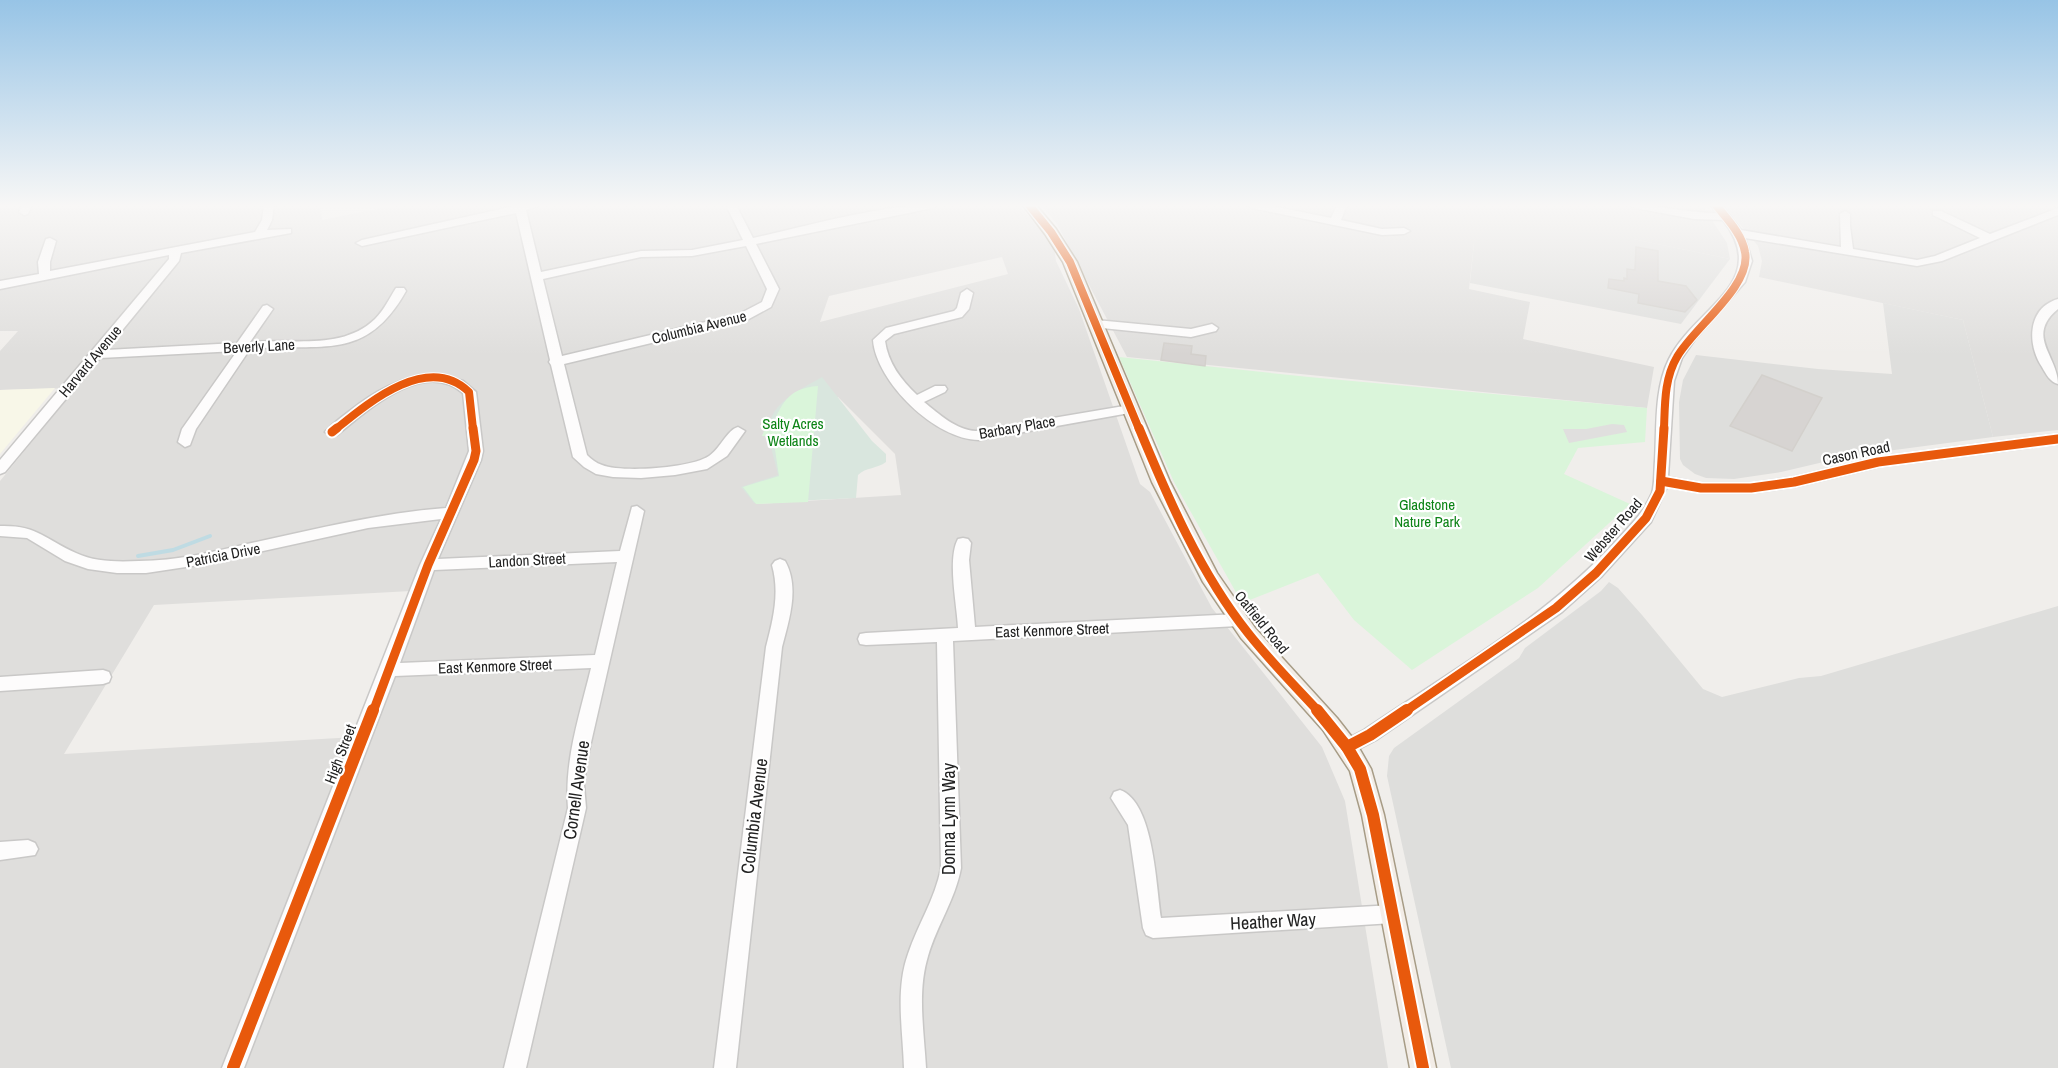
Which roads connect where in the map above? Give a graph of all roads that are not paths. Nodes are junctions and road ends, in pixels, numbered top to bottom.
1 (46, 255) edge
2 (151, 255) edge
3 (175, 255) edge
4 (531, 255) edge
5 (637, 255) edge
6 (755, 255) edge
7 (1066, 255) edge
8 (1747, 255) edge
9 (1861, 255) edge
10 (1948, 255) edge
11 (45, 276) junction
12 (536, 277) junction
13 (0, 285) edge
14 (400, 291) dead end
15 (967, 293) dead end
16 (2058, 303) edge
17 (267, 309) dead end
18 (1096, 324) junction
19 (1212, 328) dead end
20 (245, 348) junction
21 (96, 354) junction
22 (555, 362) junction
23 (2058, 380) edge
24 (940, 389) dead end
25 (916, 401) junction
26 (1130, 409) junction
27 (738, 431) dead end
28 (332, 432) dead end
29 (2058, 439) edge
30 (185, 442) dead end
31 (0, 469) edge
32 (1661, 481) junction
33 (637, 511) dead end
34 (450, 513) junction
35 (0, 531) edge
36 (963, 543) dead end
37 (626, 556) junction
38 (428, 565) junction
39 (780, 565) dead end
40 (1238, 620) junction
41 (967, 633) junction
42 (945, 634) junction
43 (866, 639) dead end
44 (601, 661) junction
45 (389, 670) junction
46 (103, 677) dead end
47 (0, 684) edge
48 (1347, 747) junction
49 (1120, 798) dead end
50 (28, 849) dead end
51 (0, 851) edge
52 (1393, 914) junction
53 (233, 1068) edge
54 (515, 1068) edge
55 (725, 1068) edge
56 (915, 1068) edge
57 (1424, 1068) edge

1 - 11 street
2 - 11 street
3 - 21 street, Harvard Avenue
4 - 12 street
5 - 12 street
6 - 22 street, Columbia Avenue
7 - 18 main road, Oatfield Road
8 - 32 street, Webster Road
9 - 10 street
11 - 13 street
12 - 22 street
14 - 20 street, Beverly Lane
15 - 25 street, Barbary Place
16 - 23 street
17 - 20 street
18 - 19 street
18 - 26 main road, Oatfield Road
20 - 21 street, Beverly Lane
20 - 30 street
21 - 31 street, Harvard Avenue
22 - 27 street
24 - 25 street
25 - 26 street, Barbary Place
26 - 40 main road, Oatfield Road
28 - 34 street, High Street
29 - 32 street, Cason Road
32 - 48 street, Webster Road
33 - 37 street, Cornell Avenue
34 - 35 street, Patricia Drive
34 - 38 street, High Street
36 - 41 street
37 - 38 street, Landon Street
37 - 44 street, Cornell Avenue
38 - 45 street, High Street
39 - 55 street, Columbia Avenue
40 - 41 street, East Kenmore Street
40 - 48 main road, Oatfield Road
41 - 42 street, East Kenmore Street
42 - 43 street, East Kenmore Street
42 - 56 street, Donna Lynn Way
44 - 45 street, East Kenmore Street
44 - 54 street, Cornell Avenue
45 - 53 street, High Street
46 - 47 street
48 - 52 main road, Oatfield Road
49 - 52 street, Heather Way
50 - 51 street
52 - 57 main road, Oatfield Road

